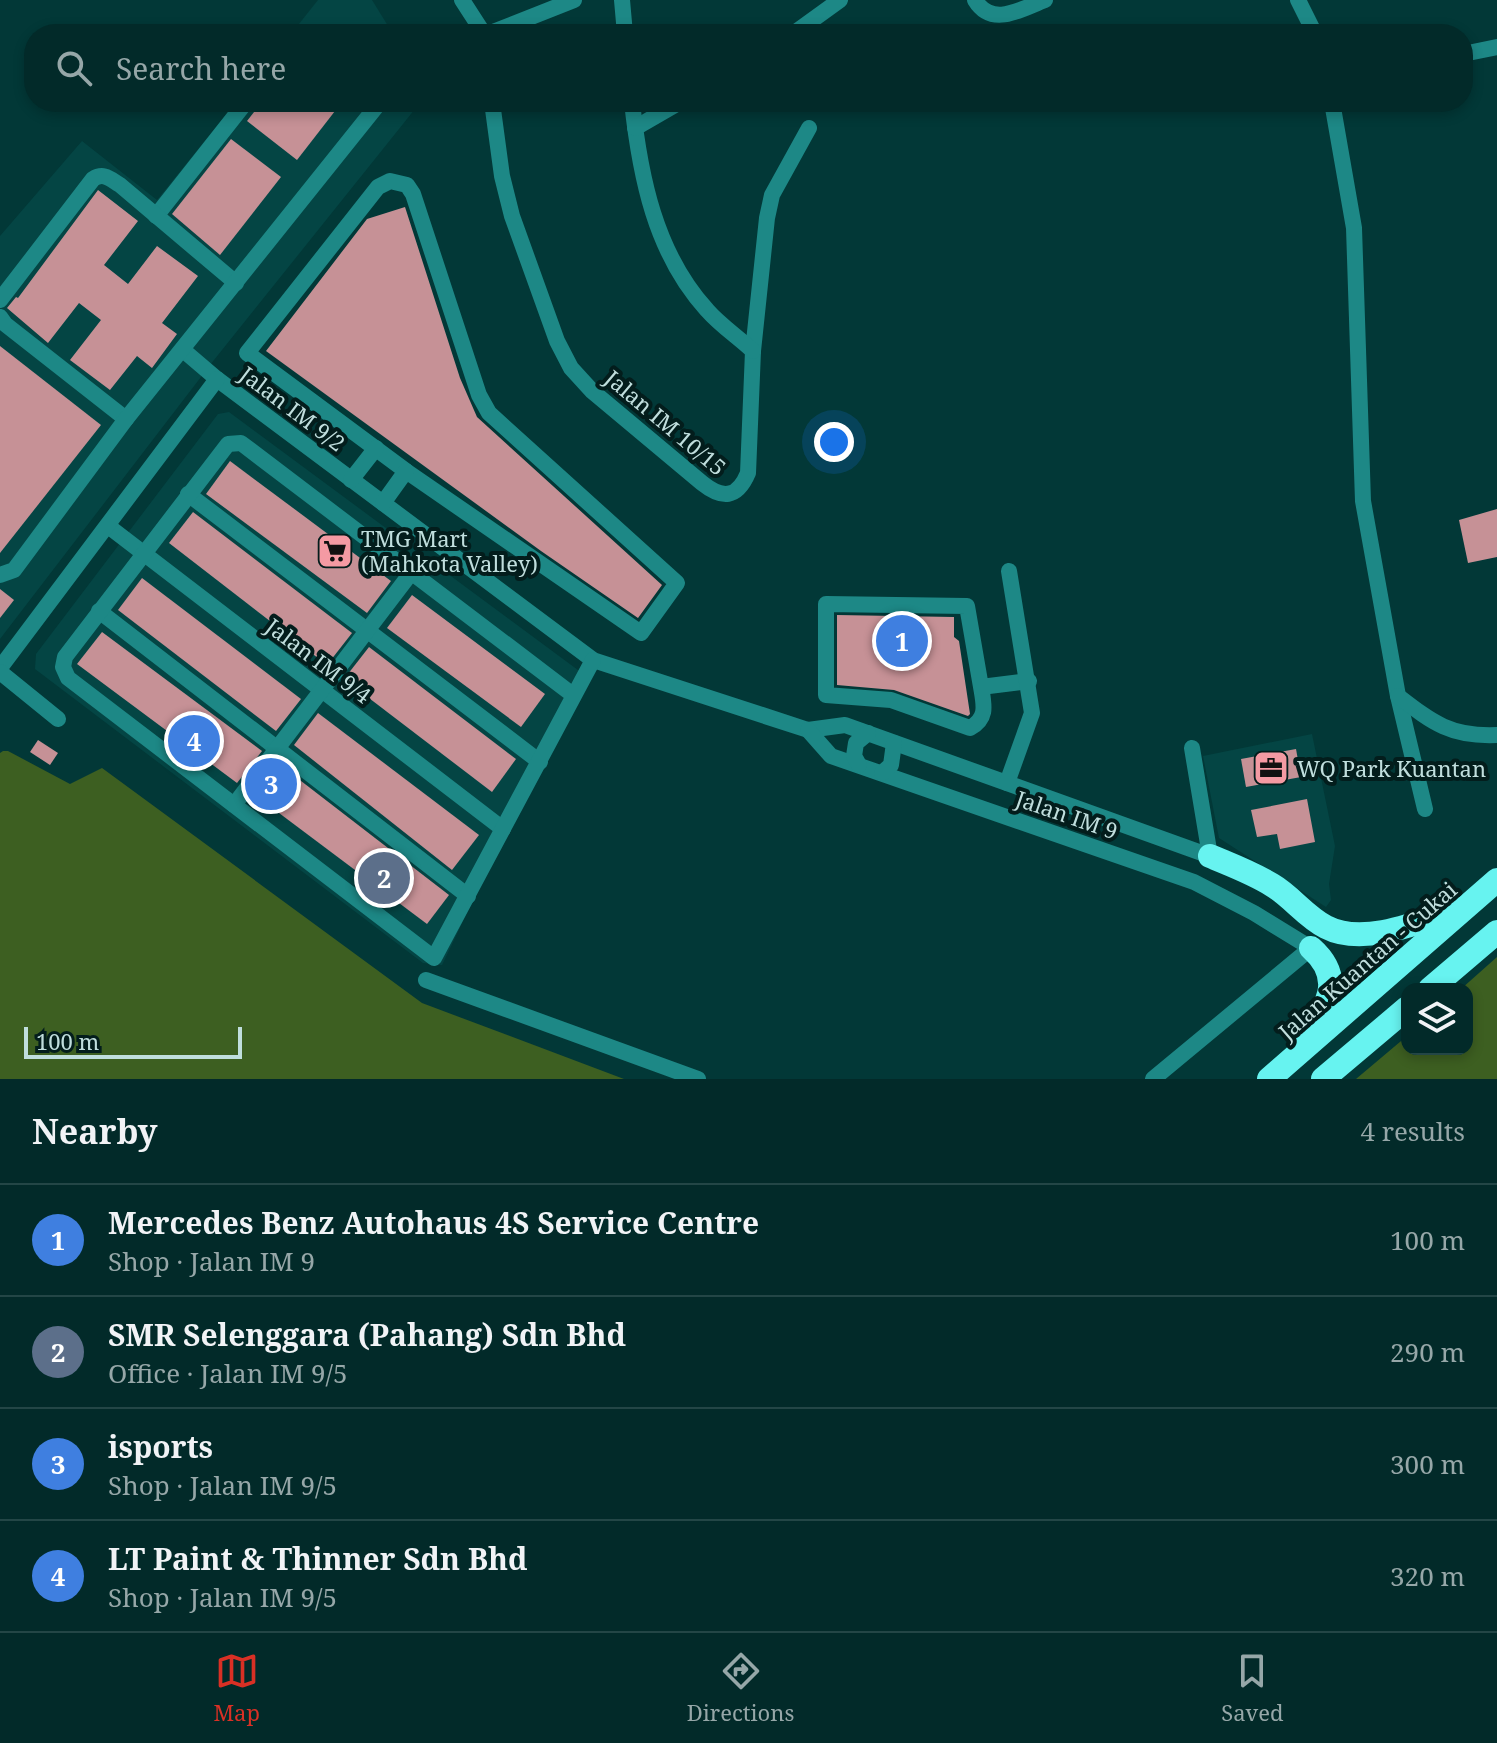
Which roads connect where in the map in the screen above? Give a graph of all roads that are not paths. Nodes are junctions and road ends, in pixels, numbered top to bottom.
1 (462, 0) edge
2 (574, 0) edge
3 (622, 0) edge
4 (840, 0) edge
5 (975, 0) edge
6 (1045, 0) edge
7 (1298, 0) edge
8 (479, 24) edge
9 (512, 24) edge
10 (624, 24) edge
11 (807, 24) edge
12 (1310, 24) edge
13 (1497, 50) edge
14 (1473, 53) edge
15 (238, 112) edge
16 (372, 112) edge
17 (493, 112) edge
18 (633, 112) edge
19 (663, 112) edge
20 (1334, 112) edge
21 (635, 128) junction
22 (809, 128) dead end
23 (156, 216) junction
24 (236, 283) junction
25 (0, 300) edge
26 (0, 317) edge
27 (183, 350) junction
28 (753, 351) junction
29 (217, 379) junction
30 (126, 419) junction
31 (376, 448) junction
32 (406, 471) junction
33 (351, 480) junction
34 (188, 494) junction
35 (383, 503) junction
36 (108, 526) junction
37 (143, 554) junction
38 (5, 568) edge
39 (1009, 571) dead end
40 (411, 573) junction
41 (99, 611) junction
42 (367, 630) junction
43 (593, 660) junction
44 (0, 670) edge
45 (1029, 681) junction
46 (981, 687) junction
47 (321, 690) junction
48 (573, 695) junction
49 (1398, 696) junction
50 (58, 719) dead end
51 (808, 730) junction
52 (868, 733) junction
53 (1497, 735) edge
54 (894, 743) junction
55 (1192, 748) dead end
56 (277, 749) junction
57 (540, 762) junction
58 (859, 765) junction
59 (882, 773) junction
60 (1007, 783) junction
61 (234, 805) junction
62 (1425, 809) dead end
63 (503, 829) junction
64 (1210, 856) junction
65 (1497, 880) edge
66 (468, 896) junction
67 (1471, 904) junction
68 (1497, 932) edge
69 (1311, 948) junction
70 (426, 980) dead end
71 (1437, 983) edge
72 (1401, 1013) edge
73 (698, 1079) edge
74 (1153, 1079) edge
75 (1261, 1079) edge
76 (1269, 1079) edge
77 (1323, 1079) edge

1 - 8 street
2 - 9 street
3 - 10 street
4 - 11 street
5 - 6 street
7 - 12 street
13 - 14 street
15 - 23 street
16 - 24 street
17 - 28 street, Jalan IM 10/15
18 - 21 street
19 - 21 street
20 - 49 street
21 - 28 street
22 - 28 street, Jalan IM 10/15
23 - 24 street
23 - 25 street
24 - 27 street
26 - 30 street
27 - 29 street
27 - 30 street
29 - 33 street, Jalan IM 9/2
29 - 36 street, Jalan IM 9/2
30 - 38 street
31 - 32 street
31 - 32 street
31 - 33 street
32 - 35 street
33 - 35 street, Jalan IM 9/2
34 - 37 street
34 - 40 street
34 - 42 street
35 - 43 street, Jalan IM 9/2
36 - 37 street, Jalan IM 9/4
36 - 44 street, Jalan IM 9/2
37 - 41 street
37 - 47 street, Jalan IM 9/4
39 - 45 street
40 - 42 street
40 - 48 street
41 - 56 street
41 - 61 street
42 - 47 street
42 - 57 street
43 - 48 street
43 - 51 street, Jalan IM 9
44 - 50 street
45 - 46 street
45 - 60 street
46 - 46 street
47 - 56 street
47 - 63 street, Jalan IM 9/4
48 - 57 street
49 - 53 street
49 - 62 street
51 - 52 street, Jalan IM 9
51 - 58 street, Jalan IM 9
52 - 54 street, Jalan IM 9
52 - 58 street
54 - 59 street
54 - 60 street, Jalan IM 9
55 - 64 street
56 - 61 street
56 - 66 street
57 - 63 street
58 - 59 street, Jalan IM 9
59 - 69 street, Jalan IM 9
60 - 64 street, Jalan IM 9
61 - 66 street
63 - 66 street
64 - 67 highway
65 - 67 highway, Jalan Kuantan - Cukai
67 - 76 highway, Jalan Kuantan - Cukai
68 - 71 highway
69 - 74 street
69 - 75 highway
70 - 73 street
72 - 77 highway

